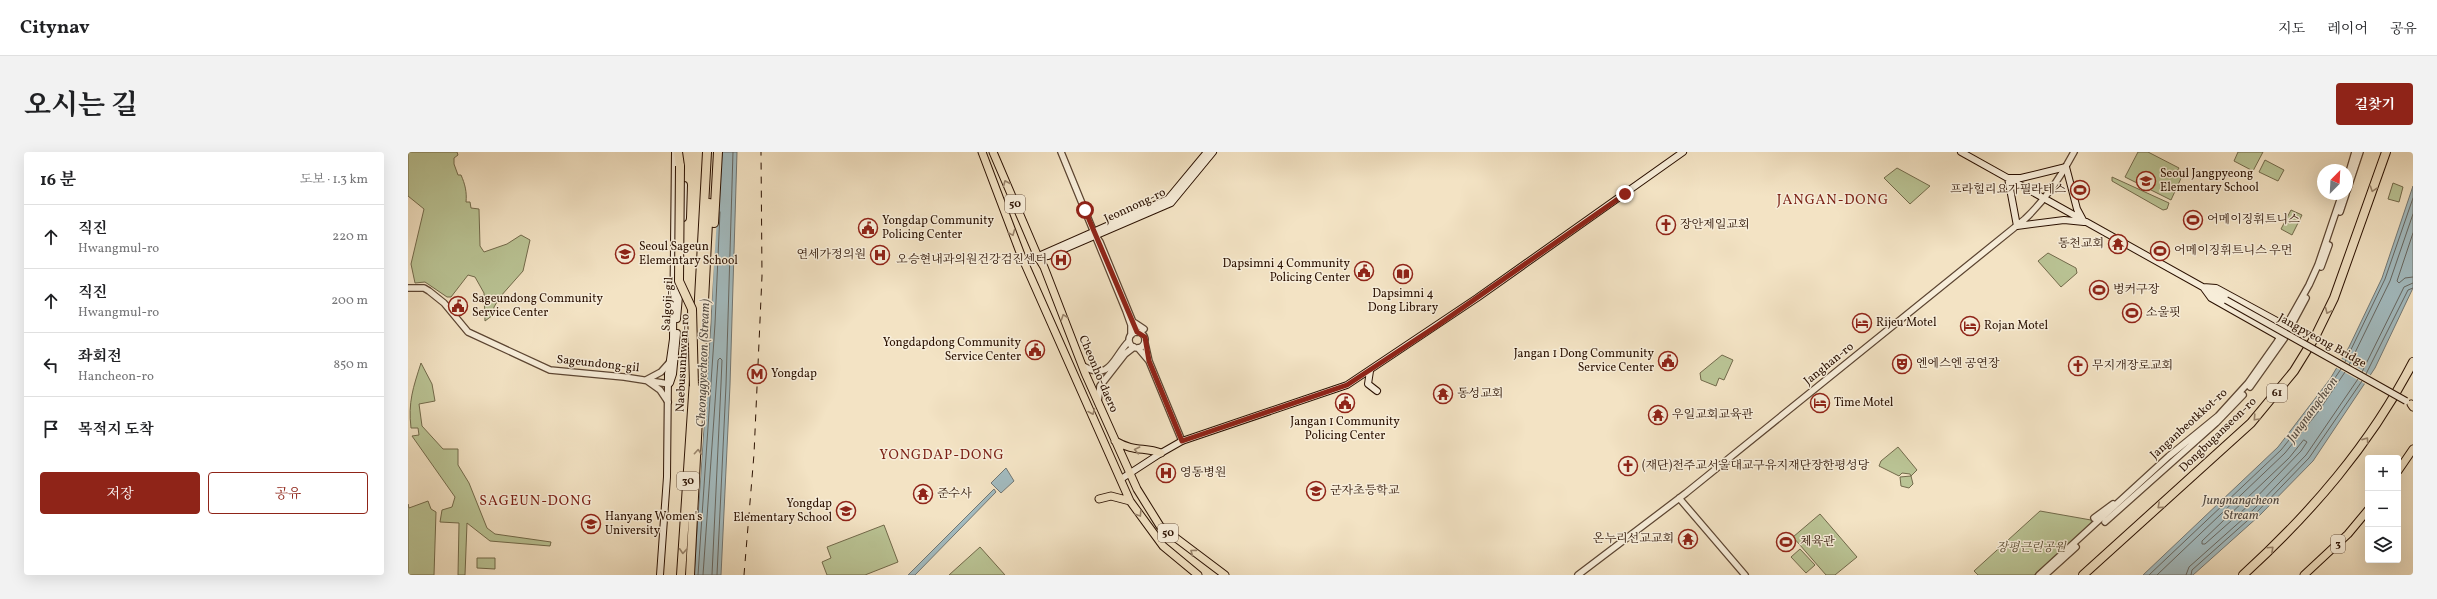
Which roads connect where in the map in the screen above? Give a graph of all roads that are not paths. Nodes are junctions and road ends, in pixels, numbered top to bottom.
1 (675, 152) edge
2 (678, 152) edge
3 (682, 152) edge
4 (707, 152) edge
5 (711, 152) edge
6 (718, 152) edge
7 (982, 152) edge
8 (992, 152) edge
9 (1061, 152) edge
10 (1207, 152) edge
11 (1213, 152) edge
12 (1683, 152) edge
13 (1962, 152) edge
14 (2074, 152) edge
15 (2355, 152) edge
16 (2360, 152) edge
17 (2386, 152) edge
18 (2351, 164) edge
19 (2066, 167) junction
20 (2353, 174) edge
21 (2008, 178) junction
22 (2044, 199) junction
23 (2340, 200) edge
24 (2345, 200) edge
25 (675, 208) junction
26 (683, 220) junction
27 (2084, 222) junction
28 (2017, 226) junction
29 (1094, 234) junction
30 (678, 252) junction
31 (1038, 257) junction
32 (1025, 262) junction
33 (2203, 287) junction
34 (408, 288) edge
35 (705, 292) junction
36 (1134, 322) junction
37 (2286, 326) junction
38 (1144, 329) dead end
39 (1137, 332) junction
40 (2280, 337) junction
41 (1130, 338) junction
42 (1145, 343) junction
43 (1138, 349) junction
44 (1149, 361) junction
45 (2413, 362) edge
46 (669, 363) junction
47 (1111, 368) junction
48 (1084, 370) junction
49 (1370, 371) junction
50 (646, 380) junction
51 (669, 384) junction
52 (694, 386) junction
53 (1377, 391) dead end
54 (1098, 402) junction
55 (669, 404) junction
56 (2411, 405) edge
57 (1115, 441) junction
58 (1182, 441) junction
59 (2413, 449) edge
60 (1161, 453) junction
61 (2401, 467) edge
62 (1129, 474) junction
63 (1121, 479) junction
64 (2135, 487) junction
65 (1679, 498) junction
66 (1099, 499) dead end
67 (1130, 501) junction
68 (2365, 514) edge
69 (2094, 518) dead end
70 (661, 575) edge
71 (681, 575) edge
72 (690, 575) edge
73 (1198, 575) edge
74 (1225, 575) edge
75 (1578, 575) edge
76 (1745, 575) edge
77 (2039, 575) edge
78 (2045, 575) edge
79 (2083, 575) edge
80 (2243, 575) edge
81 (2304, 575) edge

1 - 25 main road, Salgoji-gil
2 - 52 highway, bridge
3 - 26 main road, Salgoji-gil
4 - 52 highway, Naebusunhwan-ro / 30, bridge
5 - 35 highway, Naebusunhwan-ro / 30
6 - 35 highway
7 -> 32 main road, Cheonho-daero / 50
31 -> 8 main road, Cheonho-daero / 50
9 - 29 street
10 - 29 main road, Jeonnong-ro
11 - 29 main road, Jeonnong-ro
12 - 49 main road
13 - 21 main road, Jangpyeong Bridge
14 - 19 street, Janghan-ro
15 - 18 street
16 - 20 street, Janganbeotkkot-ro
17 -> 79 highway, Dongbuganseon-ro / 61
19 - 21 main road
19 - 22 street, Janghan-ro
19 - 27 main road
21 - 22 main road, Jangpyeong Bridge
21 - 28 main road
22 - 27 main road, Jangpyeong Bridge
22 - 28 street, Janghan-ro
23 - 37 street, Janganbeotkkot-ro
24 - 78 street, Janganbeotkkot-ro
25 - 26 main road
25 - 30 main road, Salgoji-gil
26 - 30 main road, Salgoji-gil
27 - 28 main road
27 - 33 main road, Jangpyeong Bridge
28 - 65 street, Janghan-ro
29 - 31 main road, Jeonnong-ro
29 - 36 street
29 - 41 street
30 - 46 main road, Salgoji-gil
30 - 51 main road, Salgoji-gil
31 - 32 main road, Jeonnong-ro
48 -> 31 main road, Cheonho-daero / 50
32 -> 63 main road, Cheonho-daero / 50
33 - 37 main road
33 - 40 main road
33 - 56 main road, Jangpyeong Bridge, bridge
34 - 50 street, Sageundong-gil
72 -> 35 highway, Naebusunhwan-ro / 30
36 - 38 street
36 - 39 street
37 - 40 street, Janganbeotkkot-ro
39 - 41 street
39 - 42 street
40 - 64 street, Janganbeotkkot-ro
41 - 43 street
41 - 47 street
42 - 43 street
42 - 44 street
43 - 44 street
43 - 47 street
44 - 58 street
80 -> 45 highway
46 - 50 street
46 - 51 main road, Salgoji-gil
47 - 48 street
47 - 54 street
48 - 54 main road, Cheonho-daero / 50
49 - 53 main road
49 - 58 main road
50 - 51 street, Sageundong-gil
50 - 55 street
51 - 55 main road, Salgoji-gil
52 -> 71 highway, Naebusunhwan-ro / 30
54 - 57 main road, Cheonho-daero / 50
55 - 70 main road, Salgoji-gil
60 -> 57 main road
57 - 62 main road, Cheonho-daero / 50
58 - 60 main road
59 - 61 main road
60 - 62 main road
62 - 63 main road
74 -> 62 main road, Cheonho-daero / 50
63 - 67 main road, Cheonho-daero / 50
64 - 69 street
64 - 77 street, Janganbeotkkot-ro
65 - 75 street, Janghan-ro
65 - 76 street
66 - 67 main road
67 -> 73 main road, Cheonho-daero / 50
68 - 81 main road, 3

